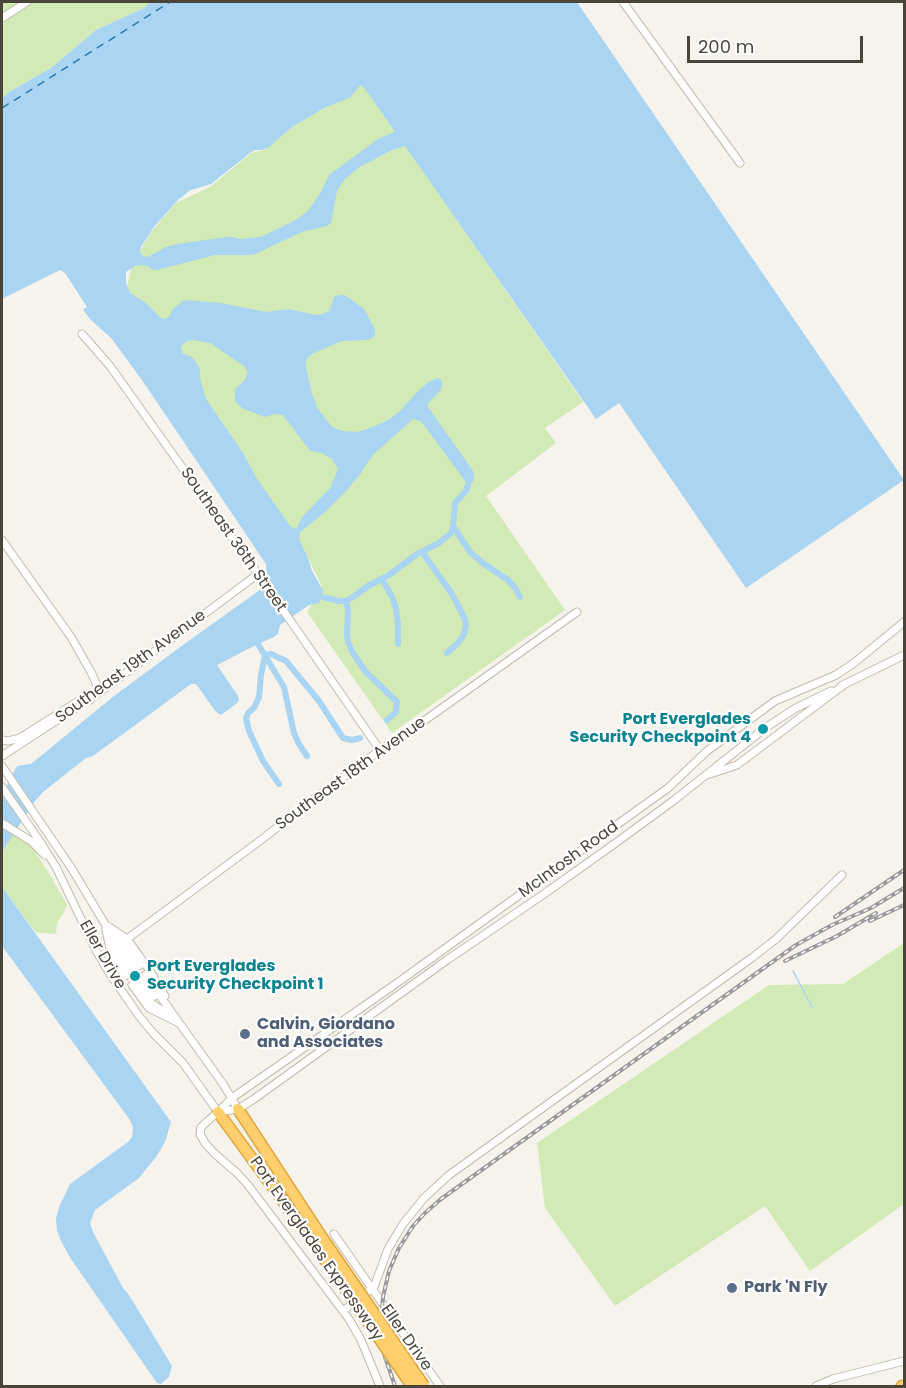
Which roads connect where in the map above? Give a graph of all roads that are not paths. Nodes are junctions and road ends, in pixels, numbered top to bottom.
1 (27, 2) edge
2 (623, 2) edge
3 (2, 18) edge
4 (740, 163) dead end
5 (82, 334) dead end
6 (2, 540) edge
7 (260, 577) junction
8 (577, 612) dead end
9 (904, 622) edge
10 (904, 655) edge
11 (845, 684) junction
12 (100, 693) junction
13 (90, 699) junction
14 (768, 726) dead end
15 (759, 733) dead end
16 (2, 740) edge
17 (380, 750) junction
18 (2, 756) edge
19 (2, 766) edge
20 (705, 776) junction
21 (2, 787) edge
22 (2, 823) edge
23 (608, 832) junction
24 (599, 854) junction
25 (56, 867) junction
26 (72, 869) junction
27 (842, 875) dead end
28 (105, 924) junction
29 (127, 939) junction
30 (111, 953) junction
31 (102, 959) junction
32 (181, 1024) junction
33 (232, 1098) junction
34 (238, 1109) junction
35 (219, 1112) junction
36 (334, 1234) dead end
37 (319, 1242) junction
38 (372, 1289) junction
39 (343, 1311) junction
40 (904, 1361) edge
41 (380, 1386) edge
42 (412, 1386) edge
43 (424, 1386) edge
44 (440, 1386) edge
45 (816, 1386) edge

1 - 3 street
2 - 4 street
5 - 7 street, Southeast 36th Street
6 - 12 street
7 - 12 street, Southeast 19th Avenue
7 - 17 street, Southeast 36th Street
8 - 17 street, Southeast 18th Avenue
9 - 23 street, McIntosh Road
10 - 11 street, McIntosh Road
11 - 14 street, McIntosh Road
11 - 20 street, McIntosh Road
12 - 13 street, Southeast 19th Avenue
13 - 16 street
13 - 18 street, Southeast 19th Avenue
15 - 20 street, McIntosh Road
17 - 29 street, Southeast 18th Avenue
19 - 26 street, Eller Drive
20 - 24 street, McIntosh Road
21 - 25 street, Eller Drive
22 - 25 street
23 - 24 street
23 - 33 street, McIntosh Road
24 - 34 street, McIntosh Road
25 - 26 street
25 - 31 street, Eller Drive
26 - 28 street, Eller Drive
27 - 38 street
28 - 29 street, Eller Drive
28 - 30 street, Eller Drive
28 - 30 street, Eller Drive
29 - 32 street, Eller Drive
30 - 31 street
31 - 35 street, Eller Drive
32 - 32 street, Eller Drive
32 - 33 street, Eller Drive
33 - 34 street, Eller Drive
33 - 35 street
34 - 35 street
34 - 37 highway, Port Everglades Expressway
35 - 37 highway, Port Everglades Expressway
35 - 39 street
36 - 38 street, Eller Drive
37 - 42 highway, Port Everglades Expressway, bridge
37 - 43 highway, Port Everglades Expressway, bridge
38 - 39 street, Eller Drive
38 - 44 street, Eller Drive
39 - 41 street
40 - 45 street

